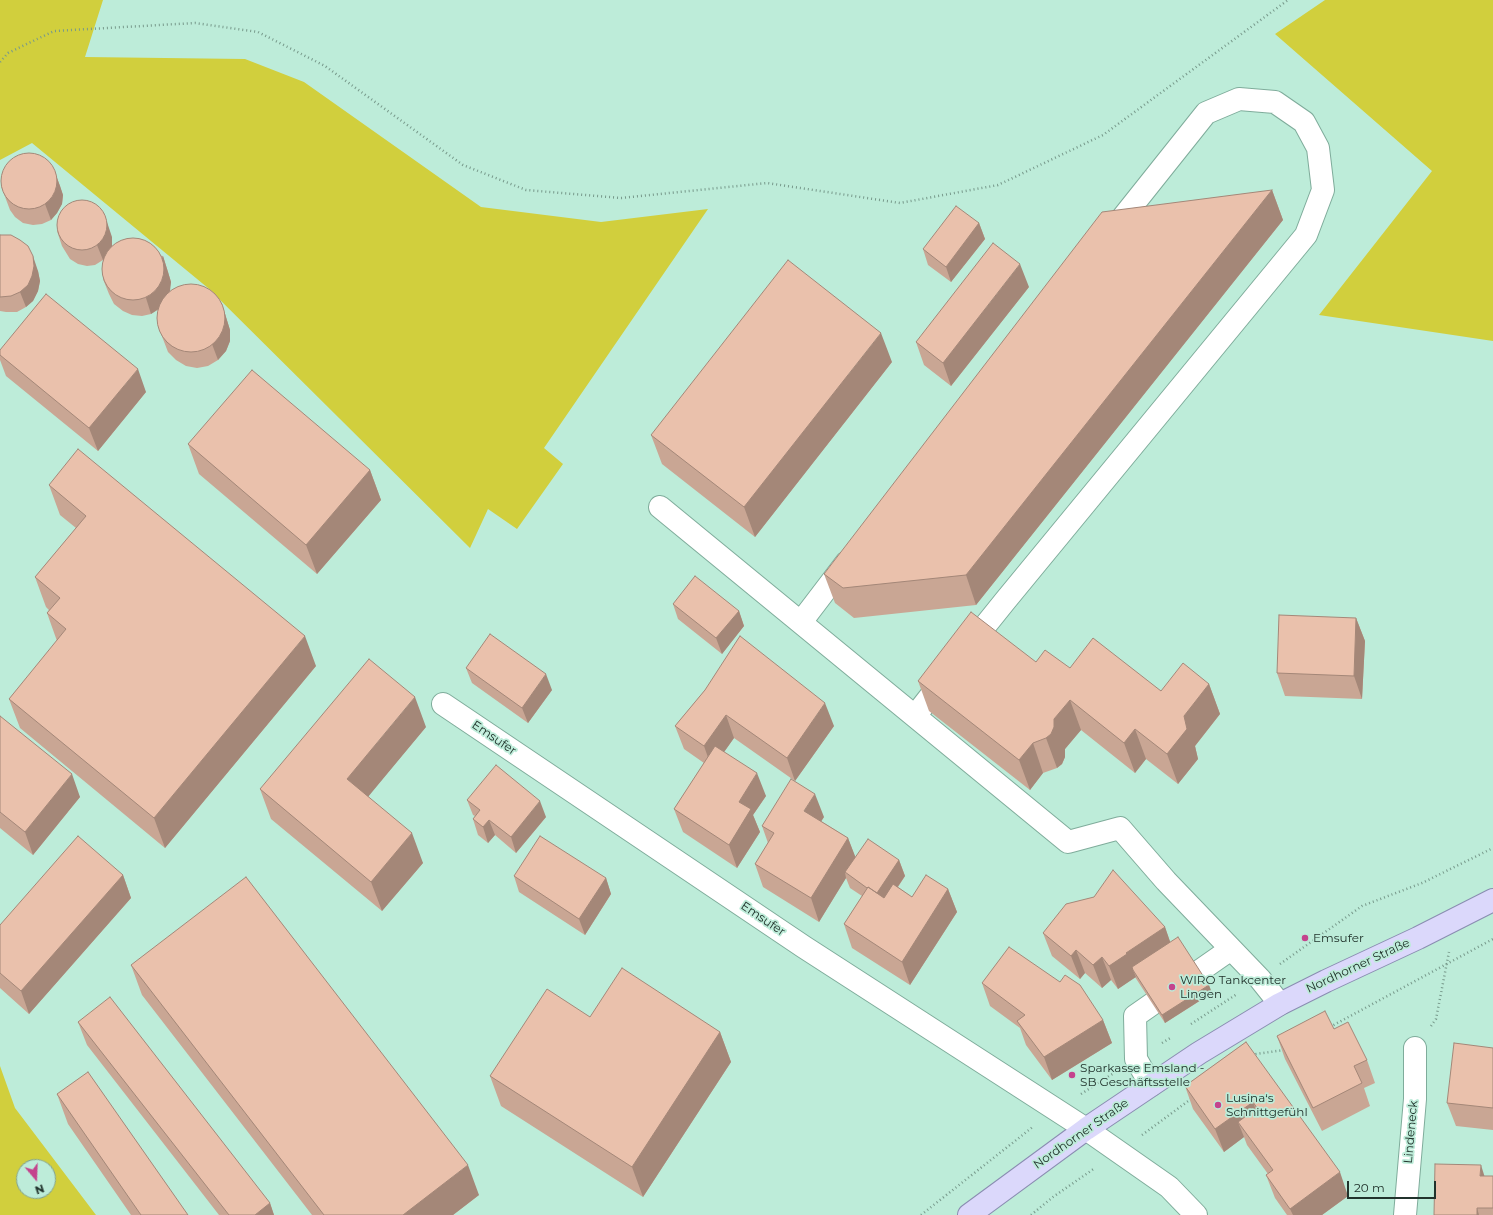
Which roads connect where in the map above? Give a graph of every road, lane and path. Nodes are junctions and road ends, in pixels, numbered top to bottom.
1 (1288, 0) edge
2 (0, 62) edge
3 (1098, 249) edge
4 (660, 507) dead end
5 (860, 545) edge
6 (800, 622) junction
7 (443, 704) dead end
8 (915, 716) junction
9 (1493, 900) edge
10 (1456, 918) junction
11 (1493, 939) edge
12 (1231, 949) junction
13 (1447, 964) junction
14 (1280, 1004) junction
15 (1325, 1030) edge
16 (1415, 1048) joint
17 (1286, 1049) edge
18 (1250, 1058) edge
19 (1151, 1085) junction
20 (1195, 1096) edge
21 (1190, 1101) edge
22 (1086, 1129) junction
23 (1053, 1197) dead end
24 (969, 1215) edge
25 (1031, 1215) edge
26 (1196, 1215) edge
27 (1405, 1215) edge

1 - 2 path
3 - 8 street
4 - 6 street
5 - 6 street
6 - 8 street
7 - 22 street, Emsufer
8 - 12 street
9 - 10 main road, Nordhorner Straße
10 - 13 path
10 - 14 main road, Nordhorner Straße
11 - 13 path
12 - 14 street
12 - 19 street
13 - 15 path
13 - 16 path
14 - 19 main road, Nordhorner Straße
16 - 27 street, Lindeneck
17 - 18 path
19 - 22 main road, Nordhorner Straße
20 - 21 path
22 - 24 main road, Nordhorner Straße
22 - 26 street, Emsufer
23 - 25 path

